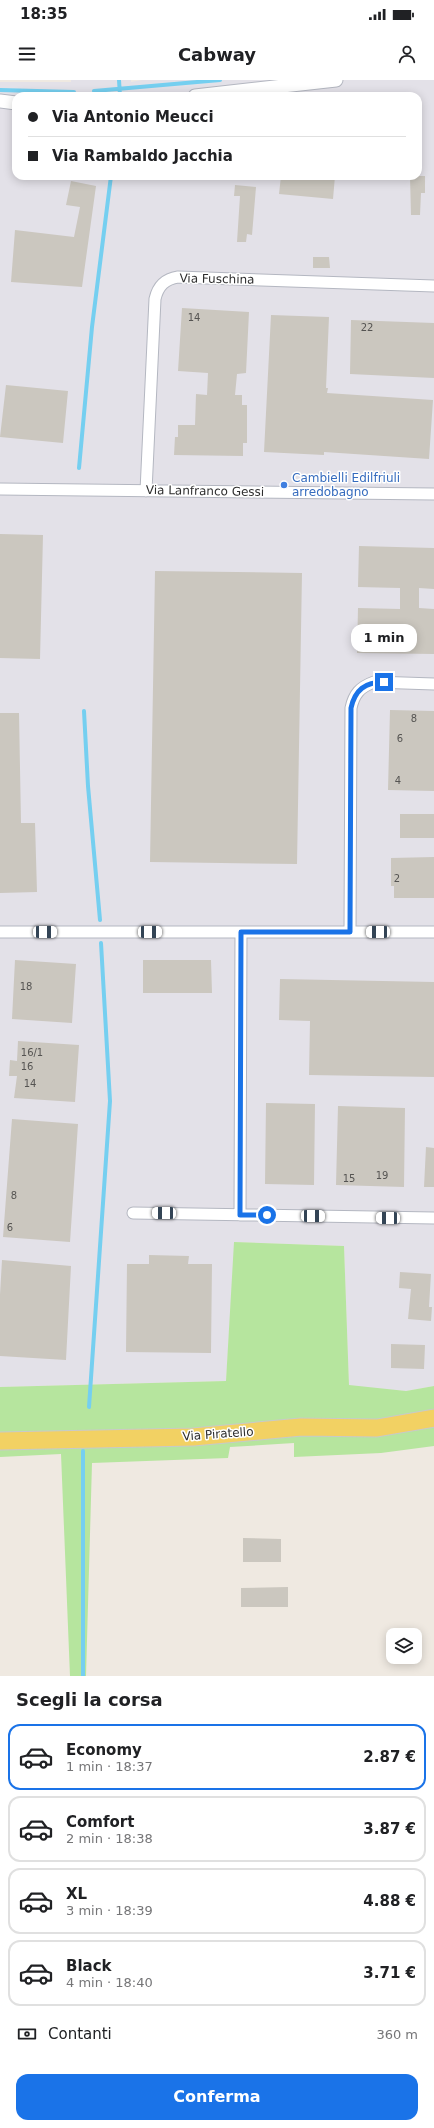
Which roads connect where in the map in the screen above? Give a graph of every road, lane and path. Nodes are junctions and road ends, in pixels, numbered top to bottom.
1 (336, 80) edge
2 (230, 92) edge
3 (0, 101) edge
4 (12, 102) edge
5 (434, 286) edge
6 (0, 489) edge
7 (146, 490) junction
8 (434, 494) edge
9 (434, 684) edge
10 (0, 932) edge
11 (241, 932) junction
12 (350, 932) junction
13 (434, 932) edge
14 (133, 1212) dead end
15 (240, 1215) junction
16 (434, 1218) edge
17 (434, 1418) edge
18 (0, 1441) edge

1 - 2 street
3 - 4 street
5 - 7 street, Via Fuschina
6 - 7 street, Via Lanfranco Gessi
7 - 8 street, Via Lanfranco Gessi
9 - 12 street
10 - 11 street
11 - 12 street
11 - 15 street
12 - 13 street
14 - 15 street
15 - 16 street
17 - 18 main road, Via Piratello

